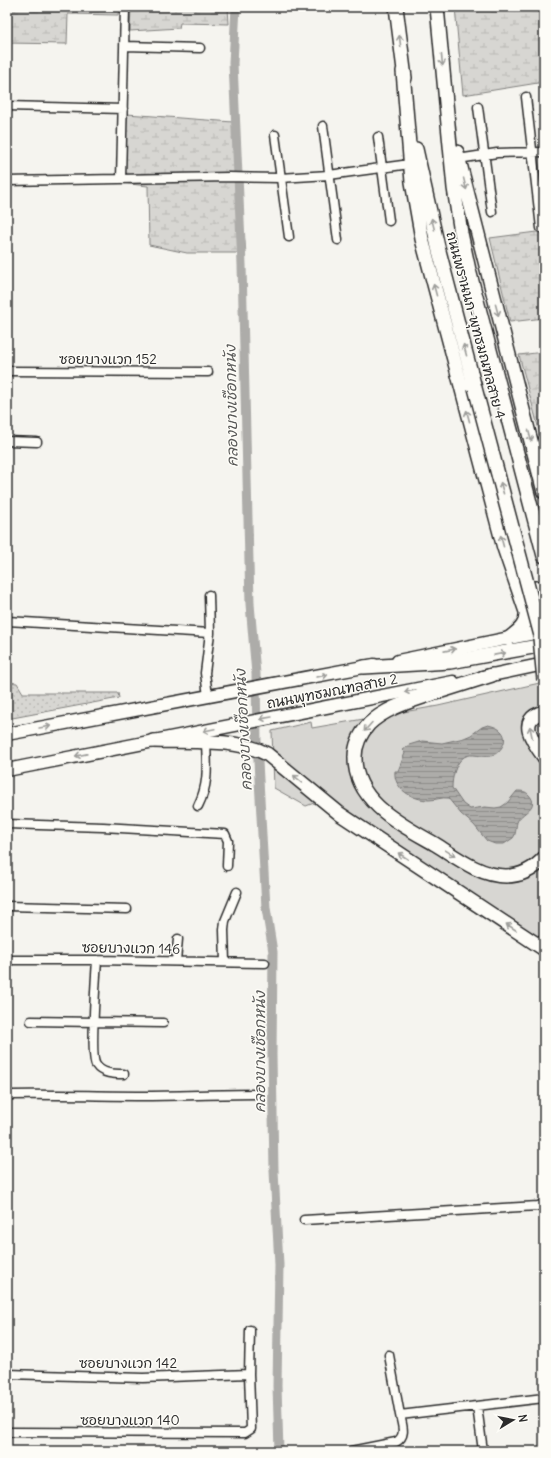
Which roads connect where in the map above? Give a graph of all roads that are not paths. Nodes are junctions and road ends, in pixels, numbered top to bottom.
1 (125, 7) edge
2 (396, 7) edge
3 (437, 7) edge
4 (125, 46) junction
5 (200, 48) dead end
6 (404, 71) junction
7 (526, 97) dead end
8 (447, 105) junction
9 (7, 106) edge
10 (478, 107) dead end
11 (123, 109) junction
12 (323, 126) dead end
13 (275, 135) dead end
14 (378, 137) dead end
15 (544, 152) edge
16 (533, 153) junction
17 (485, 155) junction
18 (458, 159) junction
19 (410, 164) junction
20 (382, 168) junction
21 (329, 175) junction
22 (280, 178) junction
23 (121, 179) junction
24 (7, 181) edge
25 (492, 212) dead end
26 (389, 221) dead end
27 (541, 228) dead end
28 (289, 237) dead end
29 (338, 240) dead end
30 (7, 371) edge
31 (208, 372) dead end
32 (7, 441) edge
33 (37, 442) dead end
34 (544, 492) edge
35 (544, 556) edge
36 (508, 563) junction
37 (544, 588) edge
38 (209, 595) dead end
39 (544, 613) edge
40 (7, 621) edge
41 (525, 623) junction
42 (542, 630) edge
43 (210, 633) junction
44 (508, 639) junction
45 (544, 646) edge
46 (544, 664) edge
47 (364, 667) junction
48 (492, 674) junction
49 (544, 680) edge
50 (208, 696) junction
51 (544, 712) edge
52 (7, 734) edge
53 (153, 741) junction
54 (206, 743) junction
55 (544, 757) edge
56 (7, 770) edge
57 (198, 806) dead end
58 (7, 824) edge
59 (544, 858) edge
60 (227, 866) dead end
61 (237, 892) dead end
62 (7, 906) edge
63 (128, 909) dead end
64 (178, 939) dead end
65 (544, 949) edge
66 (7, 960) edge
67 (97, 960) junction
68 (176, 962) junction
69 (225, 962) junction
70 (265, 963) dead end
71 (31, 1021) dead end
72 (94, 1022) junction
73 (163, 1023) dead end
74 (124, 1074) dead end
75 (254, 1094) dead end
76 (7, 1095) edge
77 (544, 1204) edge
78 (304, 1220) dead end
79 (250, 1330) dead end
80 (389, 1355) dead end
81 (7, 1374) edge
82 (249, 1374) junction
83 (544, 1398) edge
84 (477, 1406) junction
85 (400, 1414) junction
86 (7, 1432) edge
87 (351, 1451) edge
88 (483, 1451) edge

1 - 4 street
6 -> 2 main road, ถนนพรานนก-พุทธมณฑลสาย 4
3 -> 8 main road, ถนนพรานนก-พุทธมณฑลสาย 4
4 - 5 street
4 - 11 street
6 - 19 main road
42 -> 6 main road, ถนนพรานนก-พุทธมณฑลสาย 4, bridge
7 - 16 street
8 - 18 main road
8 - 35 main road, ถนนพรานนก-พุทธมณฑลสาย 4
9 - 11 street
10 - 17 street
11 - 23 street
12 - 21 street
13 - 22 street
14 - 20 street
15 - 16 street
16 - 17 street
16 - 27 street
17 - 18 street
17 - 25 street
18 -> 34 main road
19 - 20 street
36 -> 19 main road
20 - 21 street
20 - 26 street
21 - 22 street
21 - 29 street
22 - 23 street
22 - 28 street
23 - 24 street
30 - 31 street, ซอยบางแวก 152
32 - 33 street
36 - 37 main road
36 - 41 main road
38 - 43 street
39 - 41 main road
40 - 43 street
41 - 44 main road
42 - 44 main road, ถนนพุทธมณฑลสาย 2
42 - 45 main road, ถนนพรานนก-พุทธมณฑลสาย 4, bridge
42 - 49 main road, bridge
43 - 50 street
47 -> 44 main road, ถนนพุทธมณฑลสาย 2
47 -> 45 main road
46 - 48 main road, ถนนพุทธมณฑลสาย 2
50 -> 47 main road, ถนนพุทธมณฑลสาย 2
48 -> 53 main road, ถนนพุทธมณฑลสาย 2
48 -> 59 main road
52 -> 50 main road, ถนนพุทธมณฑลสาย 2
55 -> 51 main road
53 - 54 main road
53 -> 56 main road, ถนนพุทธมณฑลสาย 2
54 - 57 street
65 -> 54 main road
58 - 60 street
61 - 69 street
62 - 63 street
64 - 68 street
66 - 67 street, ซอยบางแวก 146
67 - 68 street, ซอยบางแวก 146
67 - 72 street
68 - 69 street, ซอยบางแวก 146
69 - 70 street, ซอยบางแวก 146
71 - 72 street
72 - 73 street
72 - 74 street
75 - 76 street
77 - 78 street
79 - 82 street
80 - 85 street
81 - 82 street, ซอยบางแวก 142
82 - 86 street, ซอยบางแวก 140
83 - 84 street
84 - 85 street
84 - 88 street
85 - 87 street

